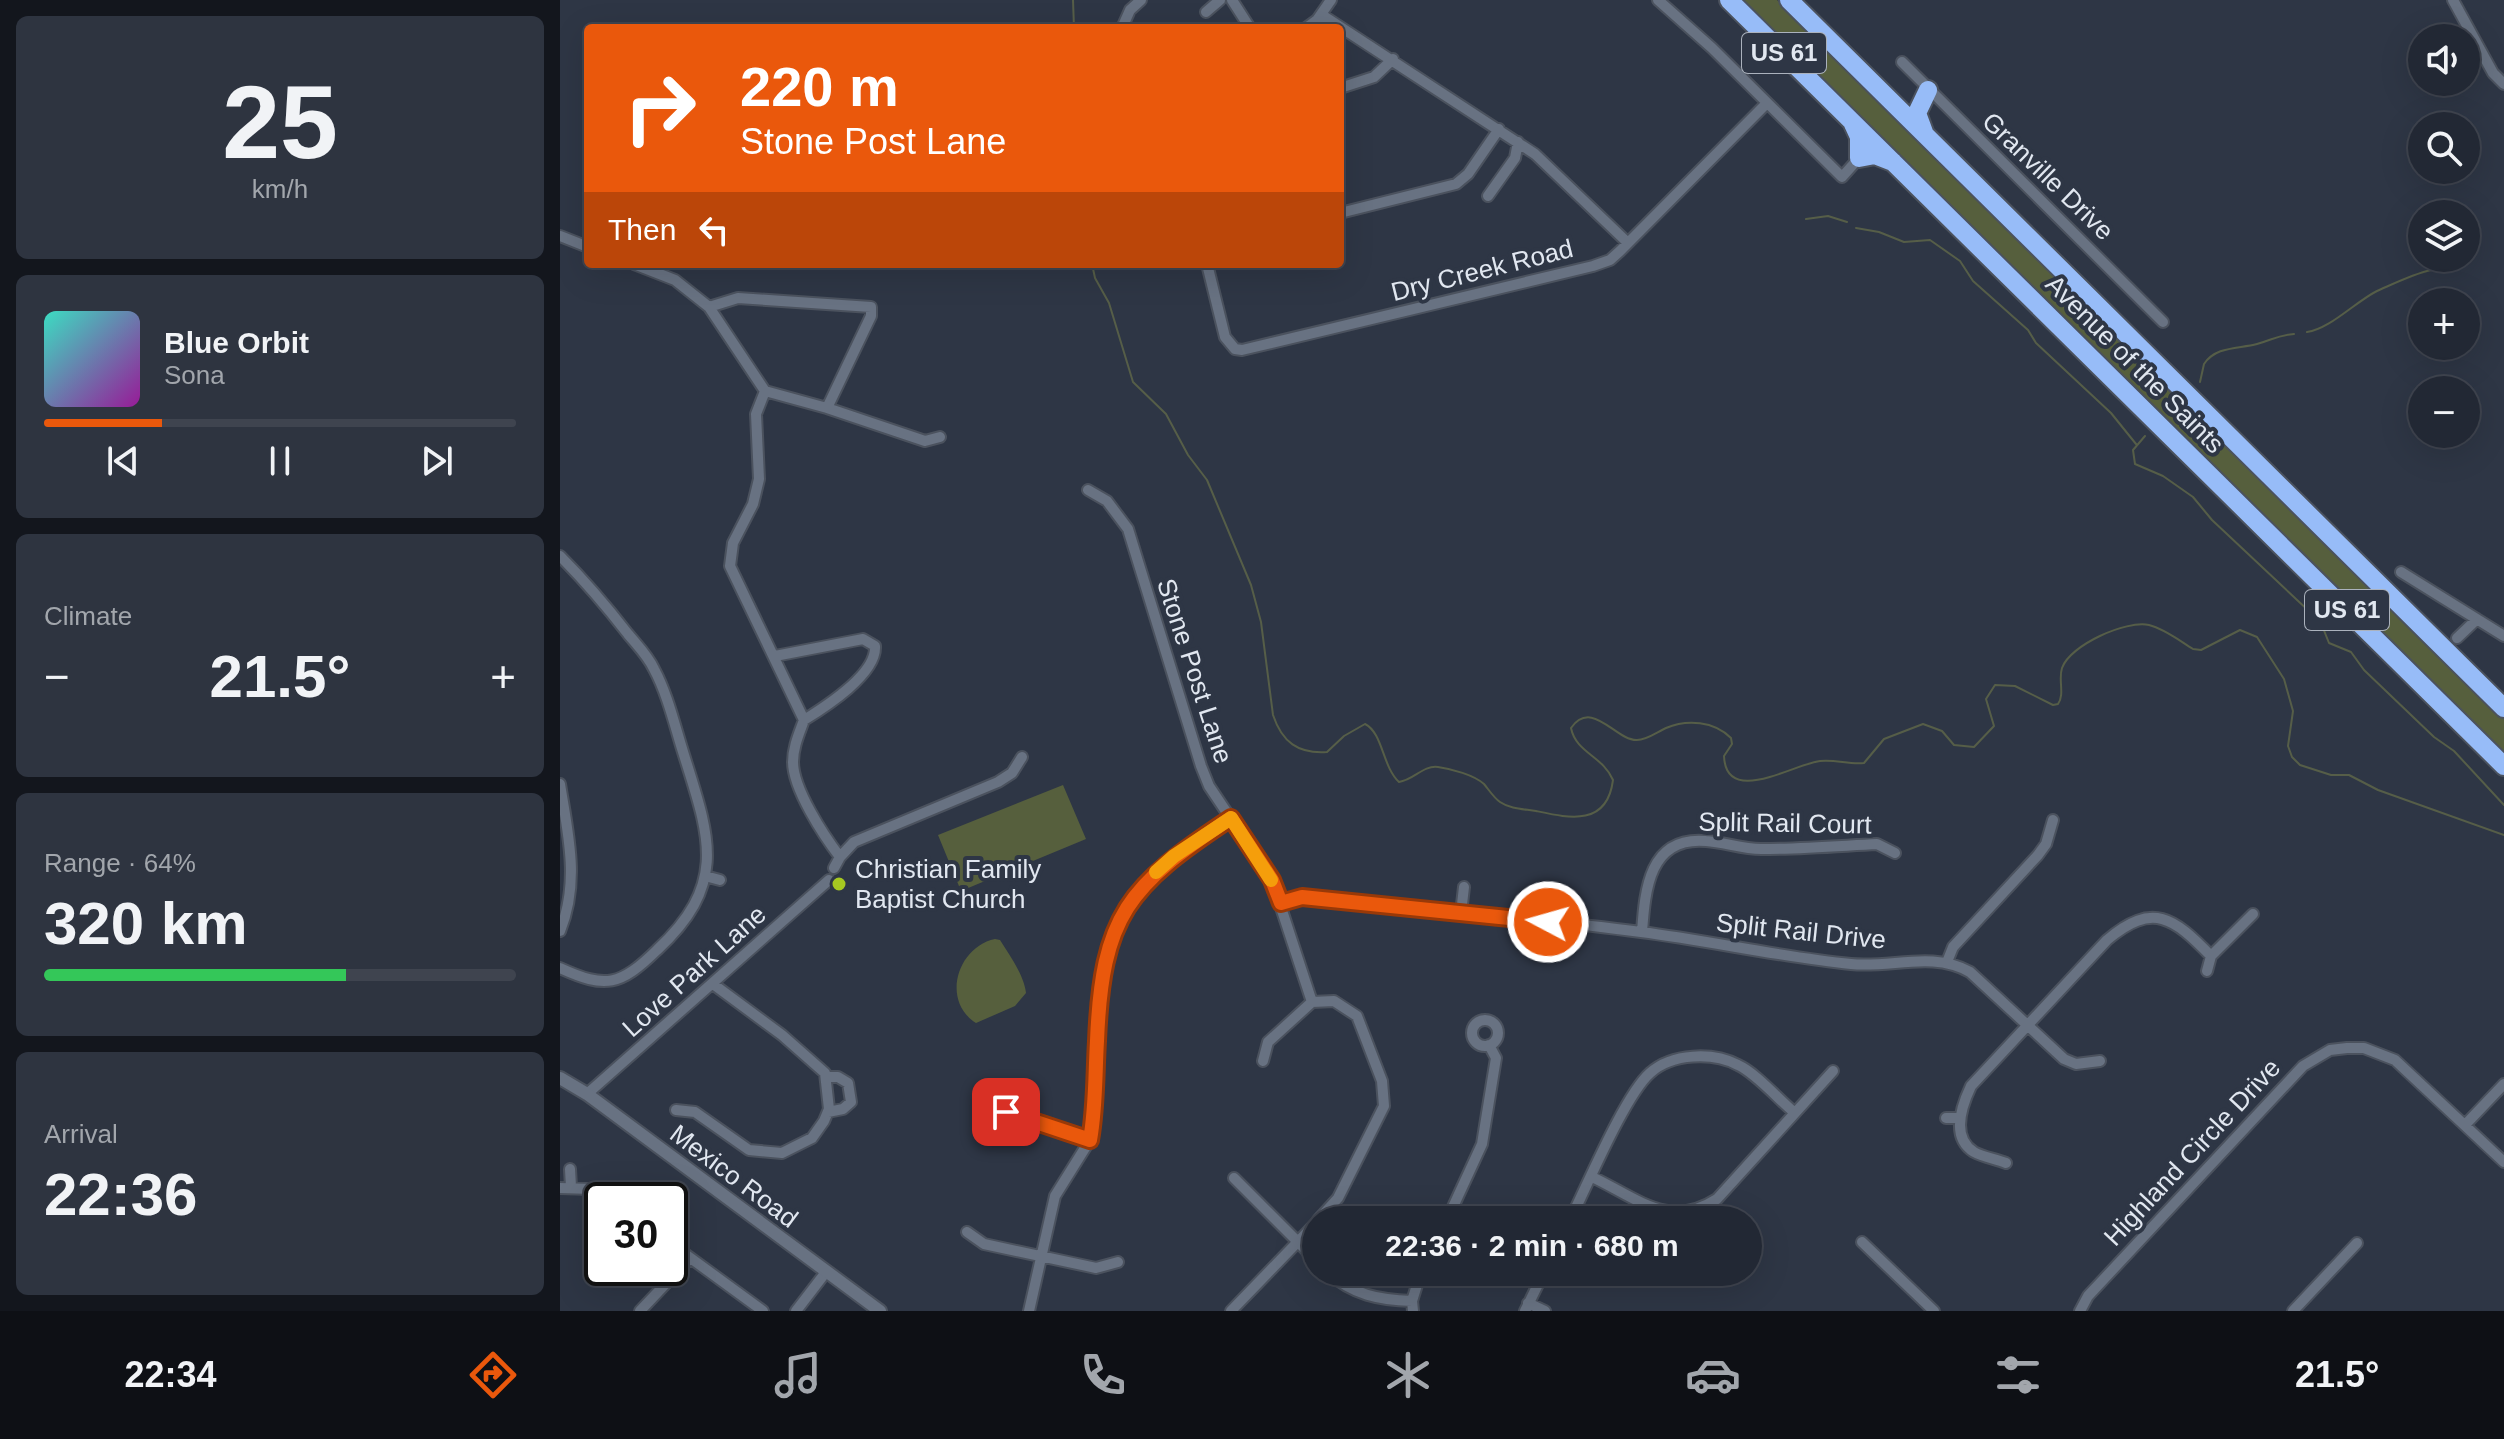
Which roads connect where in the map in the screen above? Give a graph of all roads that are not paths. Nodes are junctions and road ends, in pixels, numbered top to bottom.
1 (1141, 0) edge
2 (1220, 0) edge
3 (1232, 0) edge
4 (1331, 0) edge
5 (1658, 0) edge
6 (1729, 0) edge
7 (1789, 0) edge
8 (2453, 0) edge
9 (1206, 12) dead end
10 (1322, 15) junction
11 (1124, 24) edge
12 (1247, 24) edge
13 (1311, 24) edge
14 (1337, 24) edge
15 (1344, 29) edge
16 (1393, 59) junction
17 (1902, 62) dead end
18 (2504, 84) edge
19 (1344, 87) edge
20 (1928, 90) junction
21 (1882, 92) junction
22 (1767, 103) junction
23 (1850, 118) junction
24 (1499, 129) junction
25 (1926, 135) junction
26 (1518, 142) junction
27 (1859, 158) junction
28 (1895, 163) junction
29 (1488, 196) dead end
30 (1344, 212) edge
31 (560, 236) edge
32 (1628, 243) junction
33 (584, 245) edge
34 (644, 268) edge
35 (1208, 268) edge
36 (709, 307) junction
37 (2163, 322) dead end
38 (765, 391) junction
39 (827, 408) junction
40 (940, 437) dead end
41 (1088, 490) dead end
42 (560, 556) edge
43 (2401, 572) dead end
44 (2477, 619) junction
45 (2425, 629) junction
46 (2504, 636) edge
47 (2457, 638) junction
48 (775, 656) junction
49 (2463, 667) junction
50 (2504, 708) edge
51 (804, 720) junction
52 (1022, 757) dead end
53 (2504, 766) edge
54 (560, 784) edge
55 (1231, 818) junction
56 (2053, 820) dead end
57 (1895, 853) dead end
58 (840, 857) junction
59 (834, 868) dead end
60 (705, 876) junction
61 (720, 880) dead end
62 (829, 880) dead end
63 (1464, 887) dead end
64 (1281, 903) junction
65 (1461, 913) junction
66 (2253, 914) dead end
67 (560, 931) edge
68 (1642, 932) junction
69 (2211, 956) junction
70 (1947, 962) junction
71 (560, 968) edge
72 (2207, 971) dead end
73 (713, 984) junction
74 (1312, 1002) junction
75 (2026, 1026) junction
76 (1489, 1045) dead end
77 (1263, 1061) dead end
78 (2100, 1061) dead end
79 (1833, 1071) dead end
80 (826, 1077) junction
81 (560, 1078) edge
82 (2504, 1084) edge
83 (587, 1094) junction
84 (981, 1103) dead end
85 (676, 1110) dead end
86 (828, 1112) junction
87 (1795, 1113) junction
88 (1946, 1118) dead end
89 (1960, 1118) junction
90 (2465, 1125) junction
91 (1090, 1140) junction
92 (2504, 1162) edge
93 (2006, 1163) dead end
94 (570, 1169) dead end
95 (1592, 1177) junction
96 (1234, 1178) dead end
97 (565, 1187) edge
98 (1331, 1206) edge
99 (1453, 1206) edge
100 (1577, 1206) edge
101 (1652, 1206) edge
102 (1706, 1206) edge
103 (967, 1232) dead end
104 (1302, 1238) edge
105 (1862, 1242) dead end
106 (1298, 1243) junction
107 (2357, 1243) dead end
108 (1302, 1247) edge
109 (1040, 1256) junction
110 (690, 1258) joint
111 (1118, 1262) dead end
112 (826, 1272) junction
113 (1348, 1286) edge
114 (1417, 1286) edge
115 (1537, 1286) edge
116 (1412, 1306) edge
117 (1527, 1307) edge
118 (640, 1311) edge
119 (763, 1311) edge
120 (796, 1311) edge
121 (880, 1311) edge
122 (1029, 1311) edge
123 (1231, 1311) edge
124 (1545, 1311) edge
125 (1934, 1311) edge
126 (2080, 1311) edge
127 (2293, 1311) edge

1 - 11 street
2 - 9 street
3 - 12 street
4 - 10 street
5 - 22 street
6 - 23 highway, Avenue of the Saints / US 61
7 - 21 highway, Avenue of the Saints / US 61
8 - 18 street
10 - 13 street
10 - 14 street
15 - 16 street
16 - 19 street
16 - 24 street
17 - 20 street, Granville Drive
20 - 21 highway
20 - 25 highway
20 - 37 street, Granville Drive
21 - 25 highway, Avenue of the Saints / US 61
22 - 27 street
22 - 32 street, Dry Creek Road
23 - 27 highway
23 - 28 highway, Avenue of the Saints / US 61
24 - 26 street
24 - 30 street
25 - 45 highway, Avenue of the Saints / US 61
26 - 29 street
26 - 32 street
27 - 28 highway
28 - 53 highway, Avenue of the Saints / US 61
31 - 33 street
32 - 35 street, Dry Creek Road
34 - 36 street
36 - 38 street
36 - 39 street
38 - 39 street
38 - 48 street
39 - 40 street
41 - 55 street, Stone Post Lane
42 - 60 street
43 - 44 street
44 - 46 street
44 - 47 street
45 - 47 highway
45 - 49 highway, Avenue of the Saints / US 61
47 - 49 highway
48 - 51 street
48 - 51 street
49 - 50 highway, Avenue of the Saints / US 61
51 - 58 street
52 - 58 street
54 - 67 street
55 - 64 street, Stone Post Lane
55 - 91 street
56 - 70 street
57 - 68 street, Split Rail Court
58 - 59 street
60 - 61 street
60 - 71 street
62 - 73 street, Love Park Lane
63 - 65 street
64 - 65 street, Split Rail Drive
64 - 74 street, Stone Post Lane
65 - 68 street, Split Rail Drive
66 - 69 street
68 - 70 street, Split Rail Drive
69 - 72 street
69 - 75 street
70 - 75 street
73 - 80 street
73 - 83 street, Love Park Lane
74 - 77 street
74 - 98 street
75 - 78 street
75 - 89 street
76 - 99 street
79 - 87 street
80 - 86 street
80 - 86 street
81 - 83 street, Mexico Road
82 - 90 street
83 - 112 street, Mexico Road
84 - 91 street
85 - 86 street
87 - 95 street
87 - 102 street
88 - 89 street
89 - 93 street
90 - 92 street, Highland Circle Drive
90 - 126 street, Highland Circle Drive
91 - 109 street
94 - 97 street
95 - 100 street
95 - 101 street
96 - 106 street
103 - 109 street
104 - 106 street
105 - 125 street
106 - 108 street
106 - 123 street
107 - 127 street
109 - 111 street
109 - 122 street
110 - 118 street
110 - 119 street
112 - 120 street
112 - 121 street, Mexico Road
113 - 116 street
114 - 116 street
115 - 117 street
117 - 124 street

